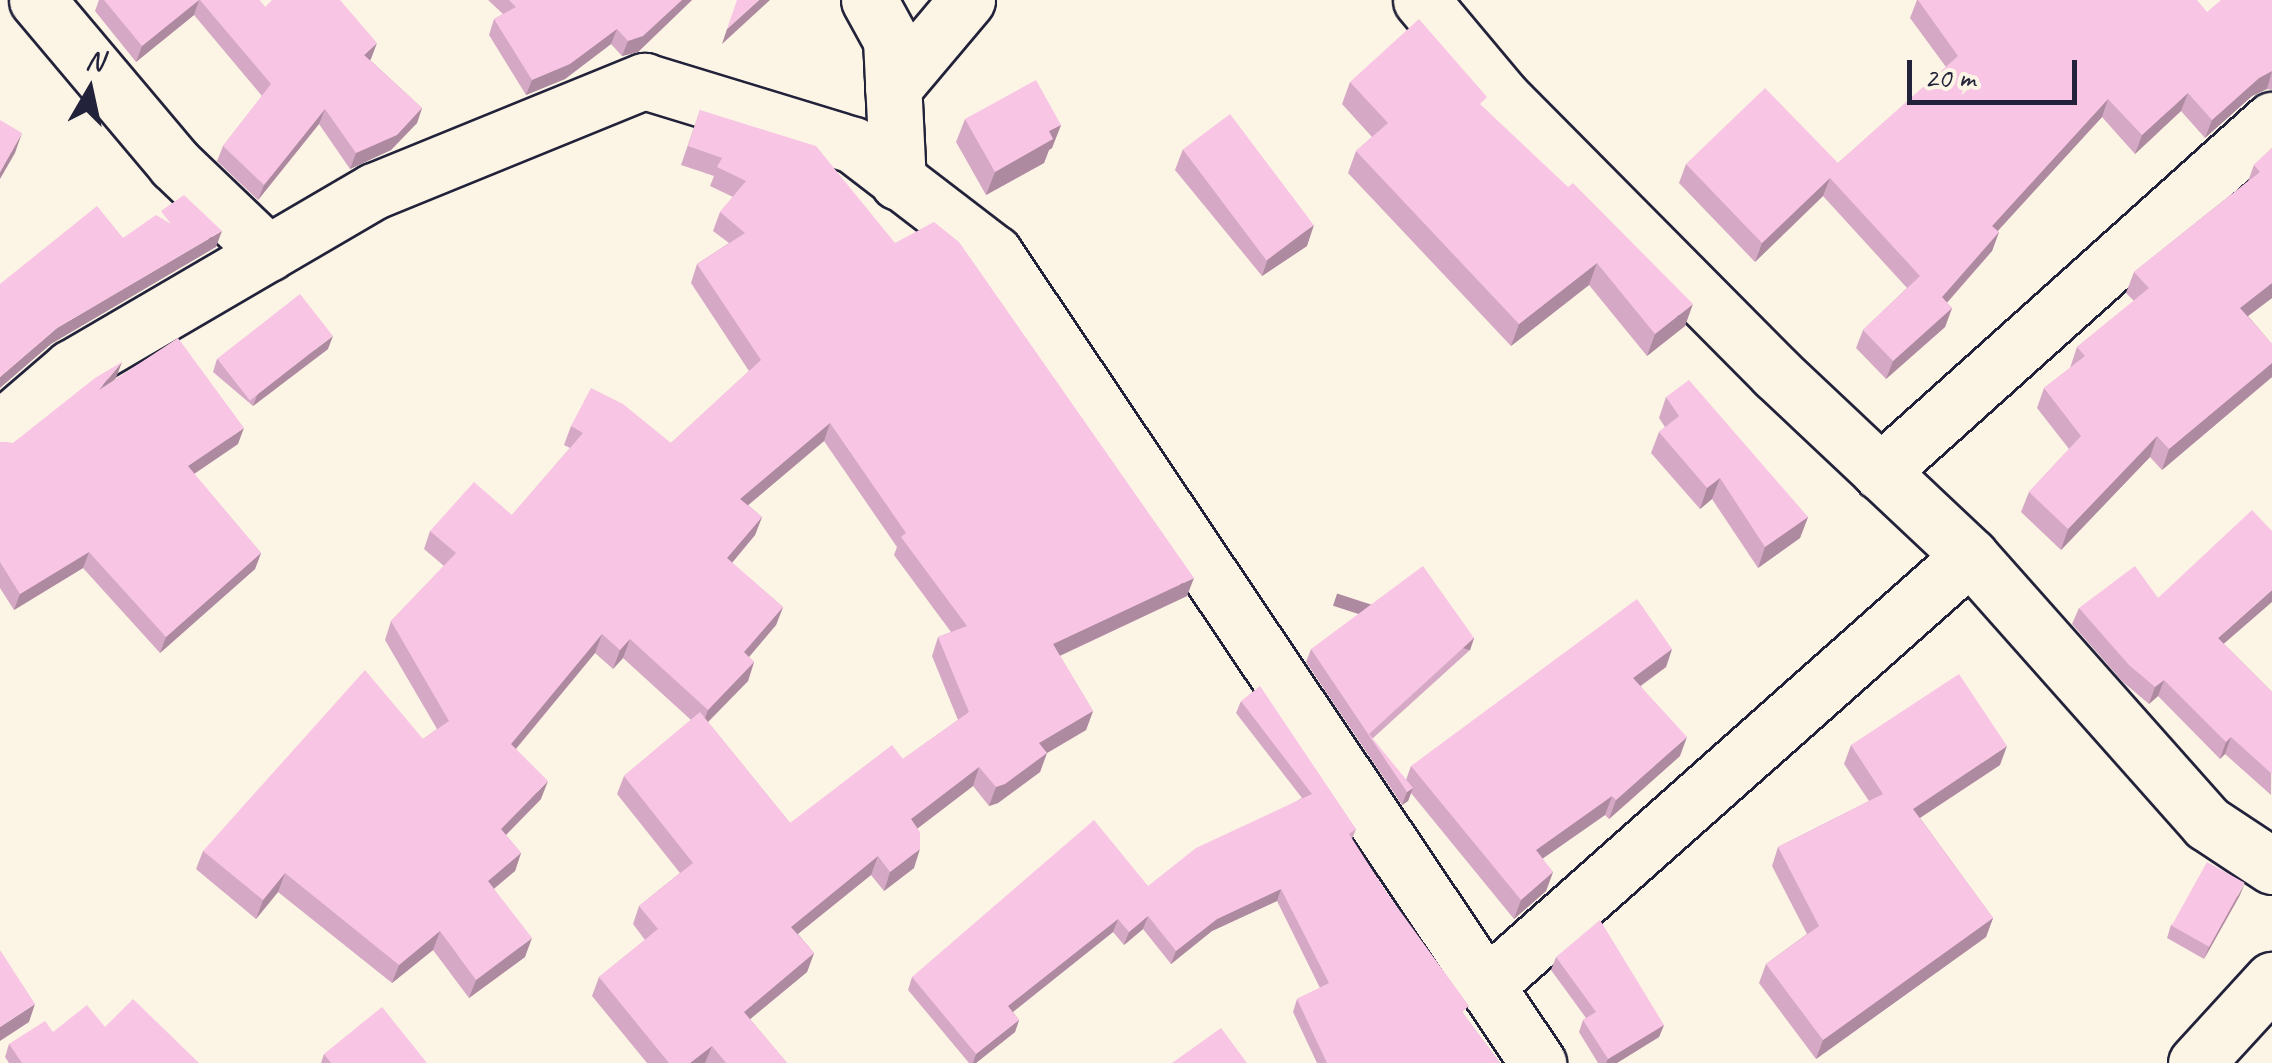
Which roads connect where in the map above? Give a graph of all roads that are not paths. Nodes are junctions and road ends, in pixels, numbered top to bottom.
1 (36, 0) edge
2 (869, 0) edge
3 (968, 0) edge
4 (1422, 0) edge
5 (893, 88) junction
6 (2272, 120) edge
7 (898, 182) junction
8 (268, 253) junction
9 (0, 429) edge
10 (1880, 472) junction
11 (1970, 556) junction
12 (2272, 866) edge
13 (2272, 980) edge
14 (1486, 986) junction
15 (1538, 1063) edge
16 (2196, 1063) edge

1 - 8 street
2 - 5 street
3 - 5 street
4 - 10 street
5 - 7 street
6 - 10 street
7 - 8 street
7 - 14 street
8 - 9 street
10 - 11 street
11 - 12 street
11 - 14 street
13 - 16 street
14 - 15 street

